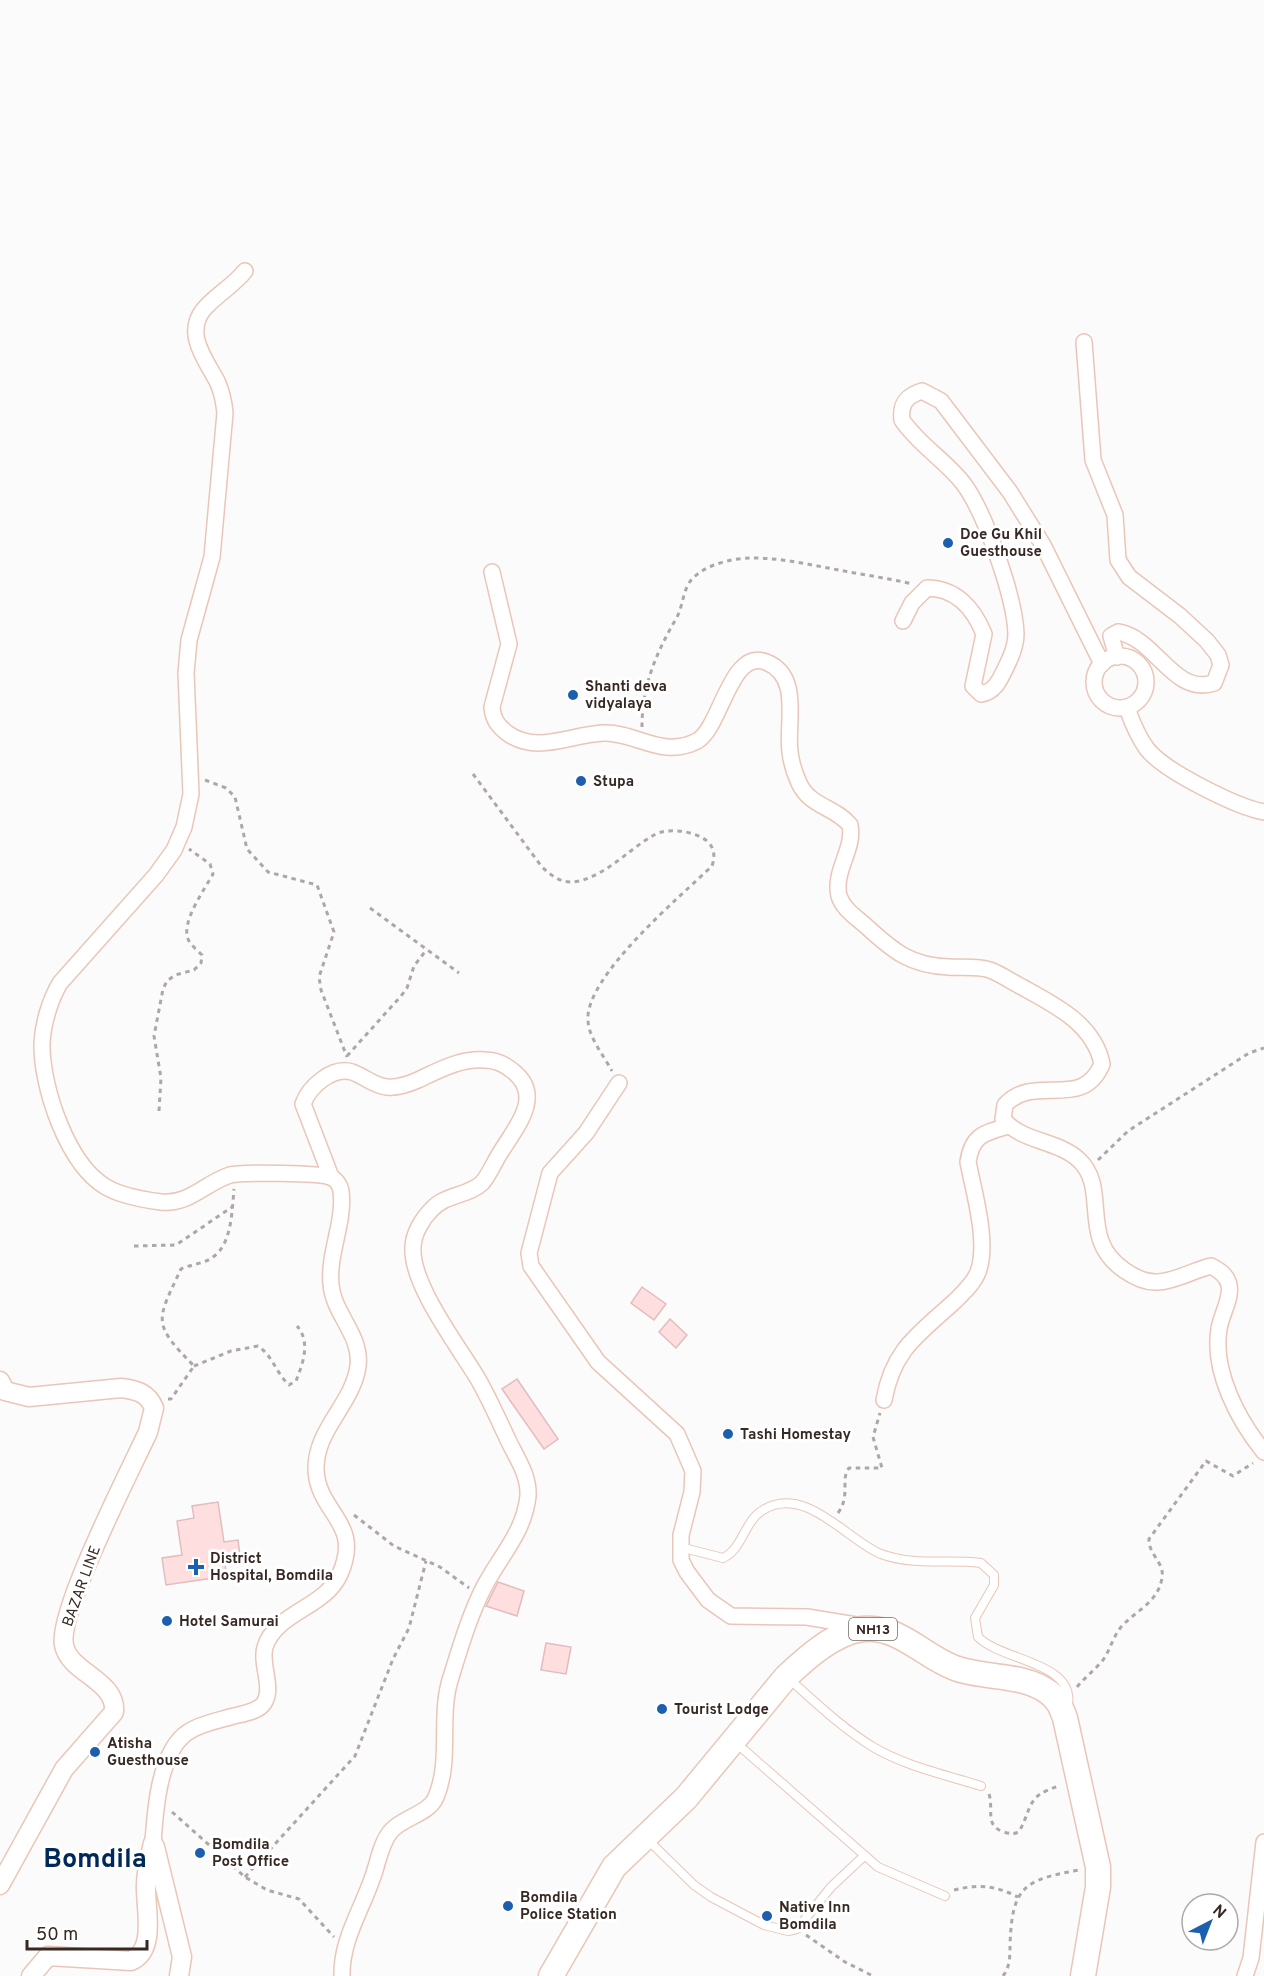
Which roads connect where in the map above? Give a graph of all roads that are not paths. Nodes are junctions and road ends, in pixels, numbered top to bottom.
1 (244, 271) dead end
2 (1084, 342) dead end
3 (492, 572) dead end
4 (903, 621) dead end
5 (1117, 657) junction
6 (1102, 664) junction
7 (1127, 708) junction
8 (1264, 812) edge
9 (619, 1083) road end
10 (1008, 1126) junction
11 (331, 1177) junction
12 (0, 1381) edge
13 (885, 1400) road end
14 (1260, 1456) edge
15 (680, 1547) junction
16 (880, 1629) junction
17 (786, 1677) junction
18 (1067, 1708) junction
19 (734, 1741) junction
20 (981, 1786) road end
21 (645, 1837) junction
22 (1264, 1842) edge
23 (153, 1843) junction
24 (864, 1856) junction
25 (0, 1885) edge
26 (945, 1896) road end
27 (31, 1976) edge
28 (179, 1976) edge
29 (342, 1976) edge
30 (551, 1976) edge
31 (1083, 1976) edge
32 (1245, 1976) edge

1 - 11 street
2 - 5 street
3 - 10 street
4 - 6 street
5 - 6 street
5 - 7 street
6 - 7 street
7 - 8 street
9 - 15 street
10 - 13 street
10 - 14 street
11 - 23 street
11 - 29 street
12 - 25 street, BAZAR LINE
15 - 16 street
15 - 18 lane
16 - 17 highway, NH13
16 - 18 highway, NH13
17 - 19 highway, NH13
17 - 20 lane
18 - 31 highway, NH13
19 - 21 highway, NH13
19 - 24 lane
21 - 24 lane
21 - 30 highway, NH13
22 - 32 street
23 - 27 street
23 - 28 street
24 - 26 lane

